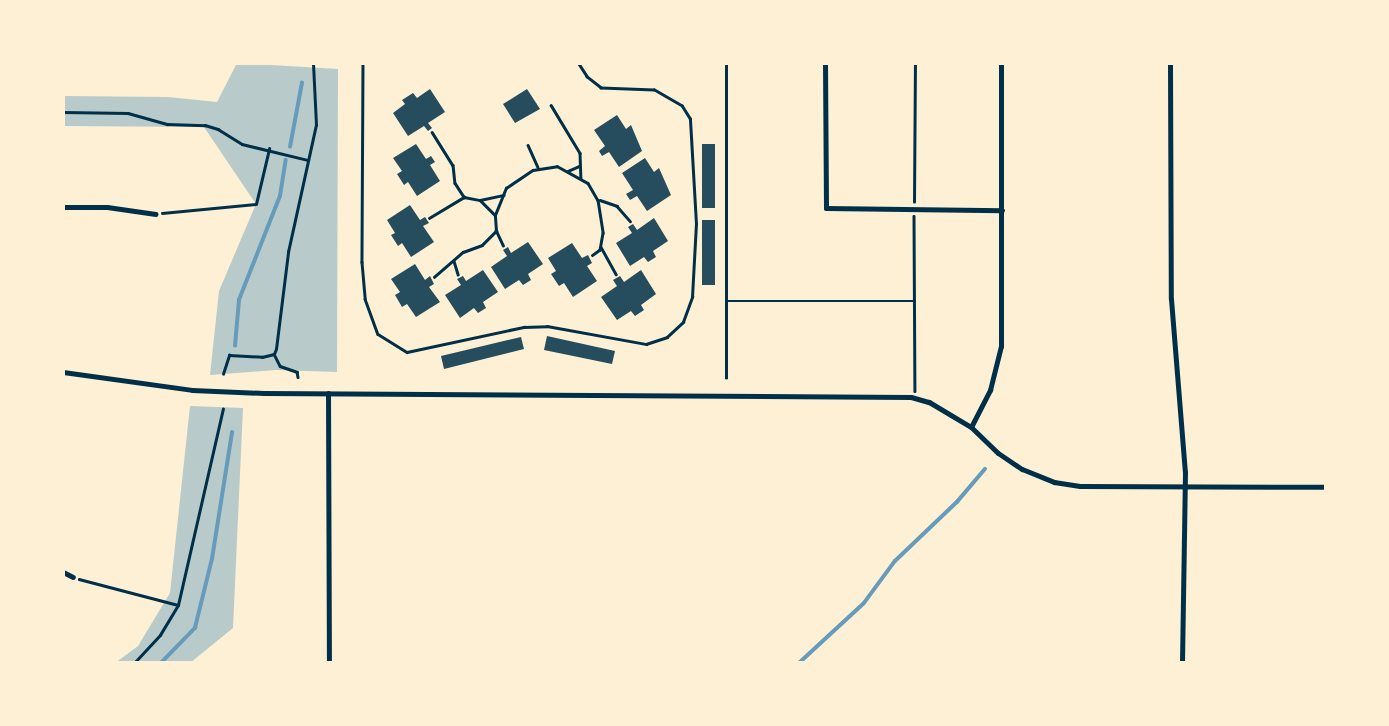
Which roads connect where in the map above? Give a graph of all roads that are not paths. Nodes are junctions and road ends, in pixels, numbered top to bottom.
1 (363, 63) edge
2 (578, 63) edge
3 (825, 63) edge
4 (1001, 63) edge
5 (1170, 63) edge
6 (63, 207) edge
7 (1002, 210) junction
8 (156, 214) road end
9 (63, 372) edge
10 (328, 393) junction
11 (971, 428) junction
12 (1185, 487) junction
13 (1326, 487) edge
14 (63, 572) edge
15 (73, 577) road end
16 (329, 663) edge
17 (1182, 663) edge

1 - 2 lane
3 - 7 street
4 - 7 street
5 - 12 street
6 - 8 street
7 - 11 street
9 - 10 street
10 - 11 street
10 - 16 street
11 - 12 street
12 - 13 street
12 - 17 street
14 - 15 street

